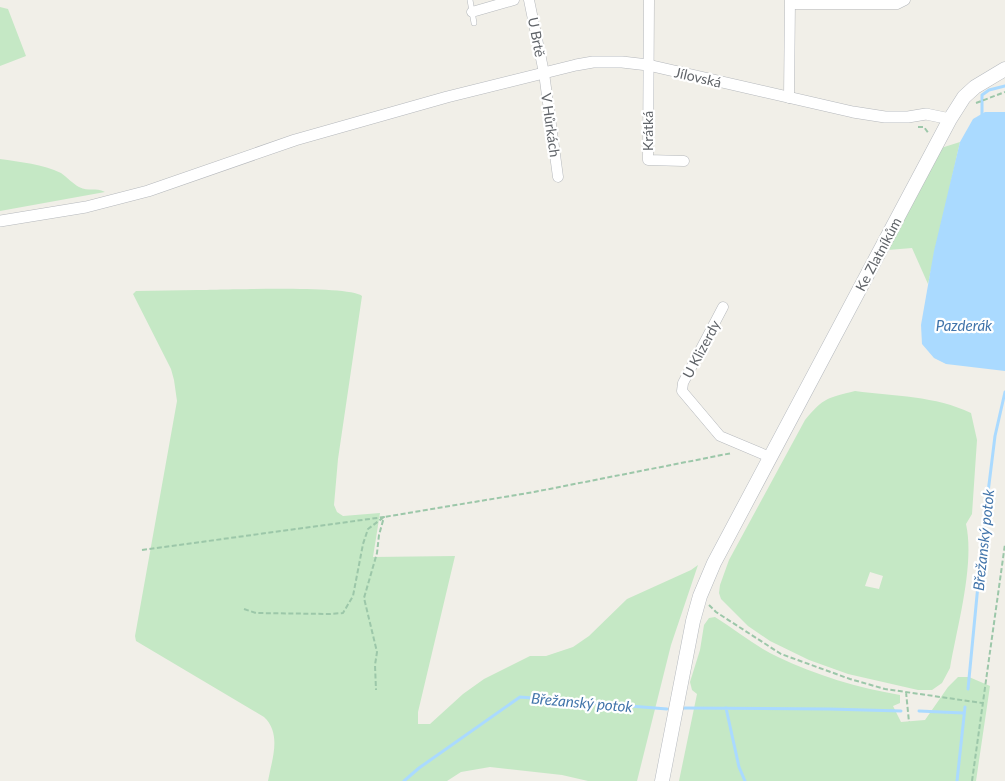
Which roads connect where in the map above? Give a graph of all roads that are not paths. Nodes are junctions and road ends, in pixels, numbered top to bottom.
1 (470, 0) edge
2 (514, 0) edge
3 (529, 0) edge
4 (649, 0) edge
5 (904, 0) edge
6 (790, 2) edge
7 (472, 12) junction
8 (474, 24) dead end
9 (648, 65) junction
10 (1005, 68) edge
11 (544, 73) junction
12 (789, 98) junction
13 (950, 119) junction
14 (684, 161) dead end
15 (558, 177) dead end
16 (0, 221) edge
17 (723, 307) dead end
18 (770, 457) junction
19 (662, 781) edge

1 - 7 lane
2 - 7 street
3 - 11 street, U Brtě
4 - 9 street
5 - 6 street
6 - 12 street
7 - 8 lane
9 - 11 street, Jílovská
9 - 12 street, Jílovská
9 - 14 street, Krátká
10 - 13 main road, Ke Zlatníkům
11 - 15 street, V Hůrkách
11 - 16 street, Jílovská
12 - 13 street, Jílovská
13 - 18 main road, Ke Zlatníkům
17 - 18 street, U Klizerdy
18 - 19 main road, Ke Zlatníkům

